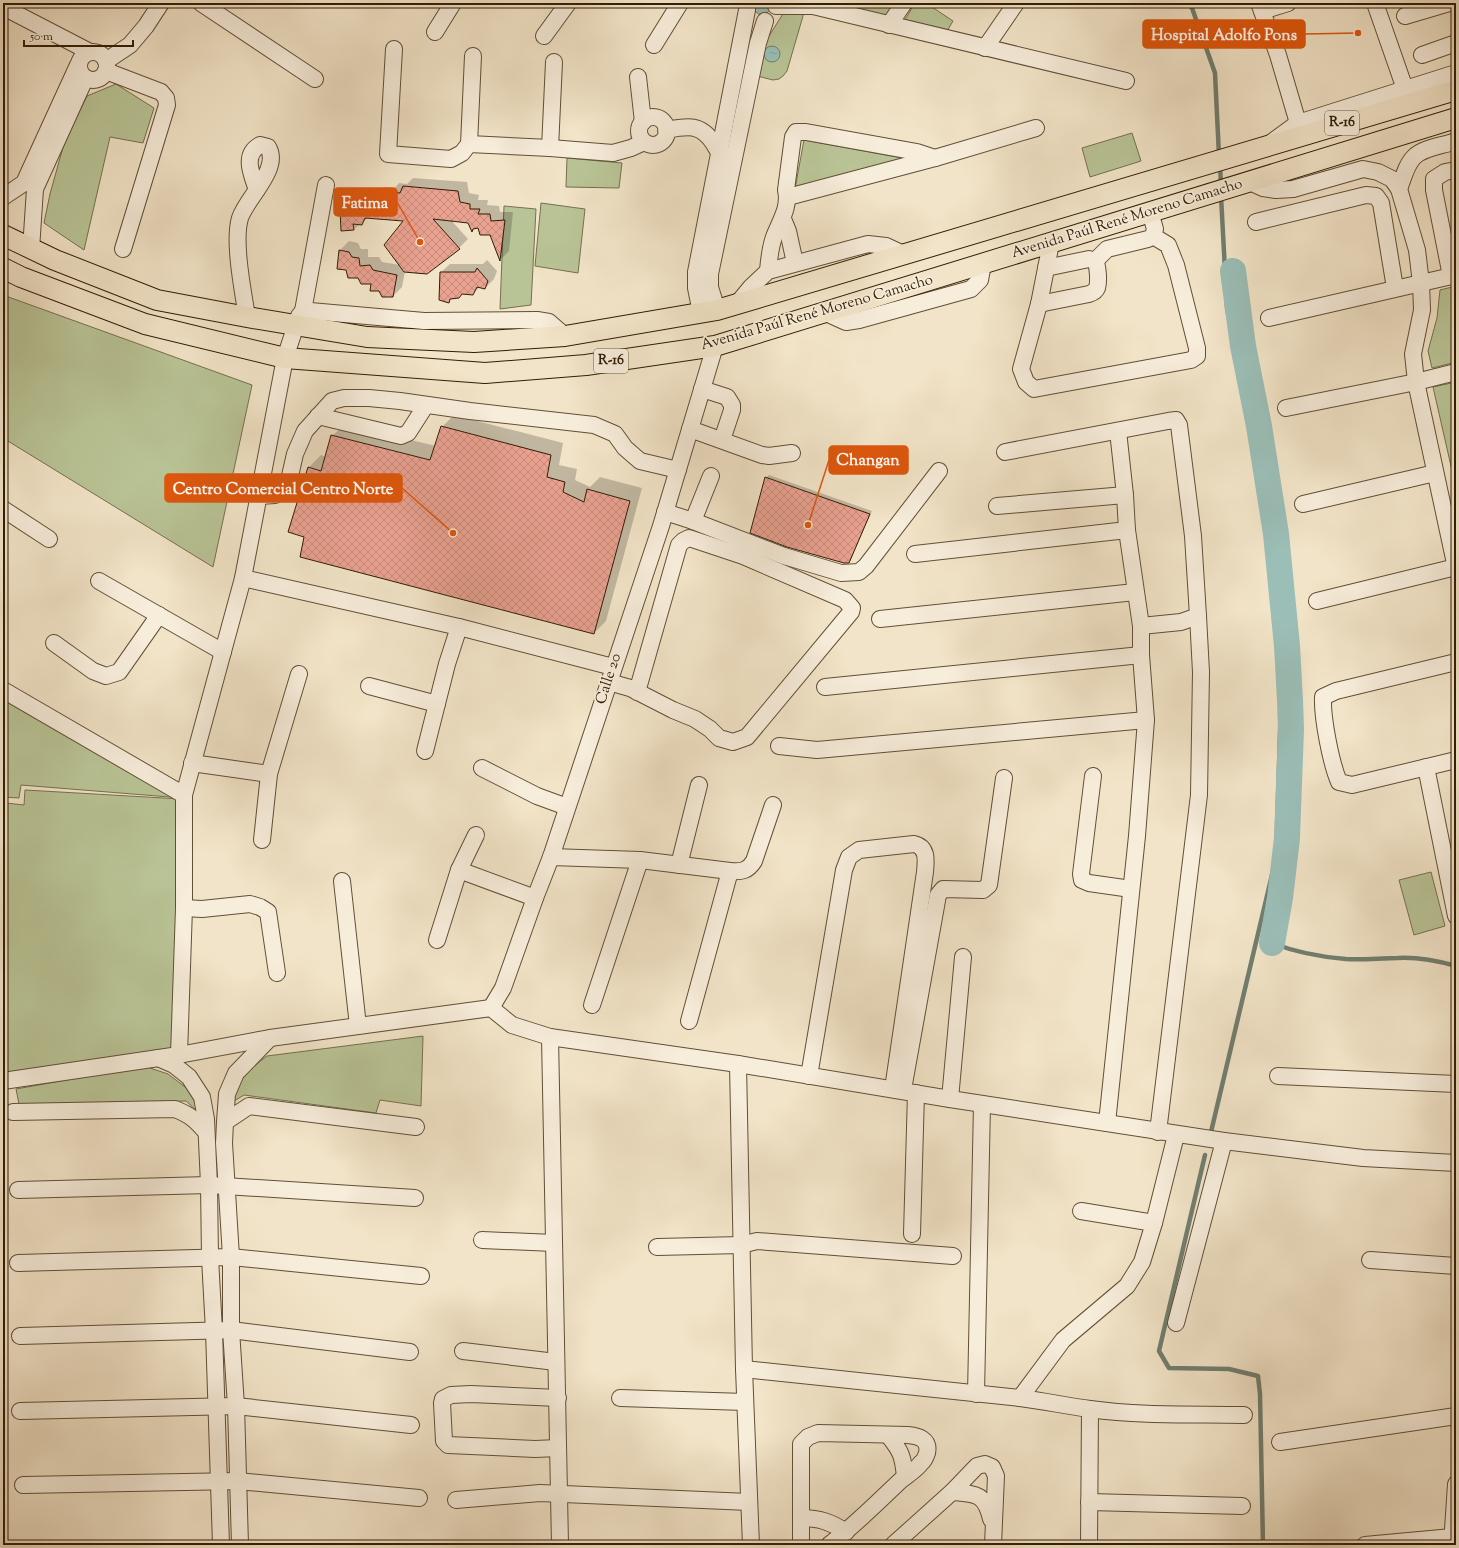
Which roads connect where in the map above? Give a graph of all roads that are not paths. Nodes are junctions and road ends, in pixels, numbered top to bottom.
1 (149, 3) edge
2 (161, 3) edge
3 (201, 3) edge
4 (453, 3) edge
5 (568, 3) edge
6 (680, 3) edge
7 (904, 3) edge
8 (1016, 3) edge
9 (1288, 3) edge
10 (1375, 3) edge
11 (1449, 3) edge
12 (1452, 3) edge
13 (775, 5) edge
14 (748, 6) edge
15 (1261, 7) edge
16 (3, 10) edge
17 (1456, 14) edge
18 (1405, 16) dead end
19 (765, 20) junction
20 (889, 25) junction
21 (435, 32) dead end
22 (544, 36) dead end
23 (1456, 43) edge
24 (654, 44) dead end
25 (985, 48) junction
26 (394, 49) dead end
27 (1422, 55) dead end
28 (473, 56) dead end
29 (100, 59) junction
30 (554, 62) dead end
31 (82, 72) junction
32 (1456, 72) edge
33 (638, 78) dead end
34 (315, 79) dead end
35 (1126, 81) dead end
36 (1405, 88) junction
37 (1456, 90) edge
38 (1456, 118) edge
39 (642, 122) junction
40 (1298, 123) junction
41 (1036, 128) dead end
42 (666, 130) junction
43 (1456, 141) edge
44 (644, 142) junction
45 (470, 144) junction
46 (1268, 145) junction
47 (550, 148) junction
48 (719, 153) junction
49 (936, 158) junction
50 (734, 160) junction
51 (1456, 170) edge
52 (1250, 182) junction
53 (326, 185) dead end
54 (1399, 189) junction
55 (257, 190) dead end
56 (3, 197) edge
57 (788, 197) junction
58 (1150, 212) junction
59 (783, 219) junction
60 (1256, 222) dead end
61 (3, 235) edge
62 (1153, 236) junction
63 (1051, 243) junction
64 (31, 249) junction
65 (123, 249) dead end
66 (903, 254) junction
67 (1095, 260) junction
68 (795, 263) junction
69 (3, 268) edge
70 (1046, 268) junction
71 (768, 271) junction
72 (1454, 275) edge
73 (1421, 283) junction
74 (1395, 288) junction
75 (737, 304) junction
76 (1039, 304) junction
77 (709, 311) junction
78 (247, 317) junction
79 (299, 318) junction
80 (1269, 318) dead end
81 (715, 346) junction
82 (284, 358) junction
83 (1456, 372) edge
84 (1416, 382) junction
85 (702, 389) junction
86 (426, 405) junction
87 (1286, 408) dead end
88 (318, 416) junction
89 (690, 429) junction
90 (1118, 431) junction
91 (722, 440) junction
92 (1005, 452) dead end
93 (792, 453) dead end
94 (678, 470) junction
95 (939, 471) dead end
96 (1436, 473) junction
97 (711, 476) dead end
98 (1125, 495) junction
99 (259, 496) junction
100 (1303, 504) dead end
101 (997, 506) dead end
102 (3, 509) edge
103 (665, 512) junction
104 (693, 520) junction
105 (1127, 530) junction
106 (49, 539) dead end
107 (915, 554) dead end
108 (1456, 567) edge
109 (242, 578) junction
110 (99, 581) dead end
111 (1135, 592) junction
112 (1317, 601) dead end
113 (159, 615) junction
114 (1198, 616) junction
115 (880, 619) dead end
116 (1141, 626) junction
117 (459, 627) junction
118 (54, 643) dead end
119 (223, 652) junction
120 (1141, 654) junction
121 (1456, 662) edge
122 (614, 667) junction
123 (298, 674) dead end
124 (609, 682) junction
125 (369, 686) dead end
126 (825, 687) dead end
127 (3, 690) edge
128 (638, 692) junction
129 (437, 704) junction
130 (1146, 720) junction
131 (779, 746) dead end
132 (425, 750) dead end
133 (1456, 760) edge
134 (192, 763) junction
135 (1426, 767) junction
136 (482, 768) dead end
137 (270, 774) junction
138 (1093, 776) dead end
139 (1004, 778) dead end
140 (698, 785) dead end
141 (184, 795) junction
142 (773, 805) dead end
143 (567, 807) junction
144 (476, 835) dead end
145 (262, 840) dead end
146 (551, 857) junction
147 (640, 860) junction
148 (679, 865) junction
149 (459, 870) junction
150 (730, 872) junction
151 (342, 881) dead end
152 (1131, 889) junction
153 (534, 898) junction
154 (184, 908) junction
155 (1456, 916) edge
156 (437, 940) dead end
157 (963, 957) dead end
158 (277, 973) dead end
159 (592, 1005) dead end
160 (491, 1008) junction
161 (689, 1021) dead end
162 (358, 1026) junction
163 (550, 1037) junction
164 (270, 1038) junction
165 (179, 1054) junction
166 (158, 1058) junction
167 (738, 1064) junction
168 (809, 1076) junction
169 (1278, 1076) dead end
170 (3, 1081) edge
171 (1456, 1084) edge
172 (904, 1091) junction
173 (950, 1099) junction
174 (982, 1104) junction
175 (13, 1112) dead end
176 (225, 1122) junction
177 (1106, 1123) junction
178 (416, 1127) dead end
179 (206, 1132) junction
180 (1158, 1132) junction
181 (1176, 1134) junction
182 (1224, 1141) junction
183 (1456, 1163) edge
184 (209, 1184) junction
185 (226, 1186) junction
186 (18, 1190) dead end
187 (415, 1198) dead end
188 (1081, 1211) dead end
189 (1154, 1223) junction
190 (912, 1234) dead end
191 (482, 1240) dead end
192 (554, 1243) junction
193 (741, 1245) junction
194 (657, 1247) dead end
195 (953, 1256) dead end
196 (230, 1257) junction
197 (210, 1258) junction
198 (1370, 1260) dead end
199 (18, 1263) dead end
200 (1456, 1266) edge
201 (421, 1276) dead end
202 (1176, 1323) dead end
203 (231, 1330) junction
204 (214, 1331) junction
205 (20, 1336) dead end
206 (463, 1351) dead end
207 (410, 1352) dead end
208 (556, 1362) junction
209 (744, 1369) junction
210 (976, 1394) junction
211 (558, 1398) junction
212 (620, 1398) dead end
213 (1020, 1398) junction
214 (745, 1402) junction
215 (216, 1406) junction
216 (236, 1406) junction
217 (1090, 1409) junction
218 (20, 1410) dead end
219 (1244, 1415) dead end
220 (1456, 1416) edge
221 (411, 1425) dead end
222 (888, 1435) junction
223 (1280, 1442) dead end
224 (558, 1448) junction
225 (905, 1477) junction
226 (219, 1481) junction
227 (238, 1481) junction
228 (1456, 1484) edge
229 (23, 1485) dead end
230 (952, 1492) junction
231 (558, 1493) junction
232 (419, 1498) dead end
233 (456, 1500) dead end
234 (749, 1502) junction
235 (1089, 1502) junction
236 (1242, 1506) dead end
237 (801, 1518) junction
238 (993, 1526) junction
239 (846, 1532) junction
240 (1452, 1541) edge
241 (221, 1545) edge
242 (240, 1545) edge
243 (560, 1545) edge
244 (750, 1545) edge
245 (801, 1545) edge
246 (829, 1545) edge
247 (893, 1545) edge
248 (993, 1545) edge
249 (1088, 1545) edge
250 (1365, 1545) edge

1 - 29 street
2 - 29 street
3 - 34 street
4 - 21 street
5 - 22 street
6 - 24 street
7 - 20 street
8 - 25 street
9 - 15 street
10 - 36 street
11 - 18 street
12 - 17 street
13 - 19 street
13 - 20 street
14 - 19 street
14 - 48 street
15 - 40 street
16 - 29 street
19 - 50 street
20 - 25 street
23 - 27 street
25 - 35 street
26 - 45 street
28 - 45 street
29 - 31 street
29 - 31 street
29 - 65 street
30 - 47 street
31 - 56 street
31 - 64 street
32 - 36 street
33 - 39 street
36 - 40 street
37 - 46 main road, Avenida Paúl René Moreno Camacho / R-16
38 - 52 main road, Avenida Paúl René Moreno Camacho / R-16
39 - 42 street
39 - 44 street
40 - 46 street
41 - 49 street
42 - 44 street
42 - 48 street
43 - 54 street
44 - 47 street
45 - 47 street
46 - 66 main road, Avenida Paúl René Moreno Camacho / R-16
48 - 50 street
48 - 77 street
49 - 57 street
49 - 57 street
50 - 77 street
51 - 72 street
52 - 54 street
52 - 58 main road, Avenida Paúl René Moreno Camacho / R-16
53 - 79 street
54 - 73 street
55 - 78 street
57 - 59 street
58 - 62 street
58 - 63 main road, Avenida Paúl René Moreno Camacho / R-16
59 - 68 street
59 - 71 street
60 - 74 street
61 - 64 main road, Avenida Paúl René Moreno Camacho / R-16
62 - 67 street
62 - 76 street
63 - 70 street
63 - 81 main road, Avenida Paúl René Moreno Camacho / R-16
64 - 78 main road, Avenida Paúl René Moreno Camacho / R-16
66 - 68 street
66 - 75 main road, Avenida Paúl René Moreno Camacho / R-16
67 - 70 street
67 - 76 street
68 - 71 street
69 - 82 main road, Avenida Paúl René Moreno Camacho / R-16
70 - 76 street
71 - 75 street
72 - 73 street
73 - 74 street
73 - 84 street
74 - 80 street
75 - 77 main road, Avenida Paúl René Moreno Camacho / R-16
77 - 79 main road, Avenida Paúl René Moreno Camacho / R-16
78 - 79 main road, Avenida Paúl René Moreno Camacho / R-16
79 - 82 street
81 - 82 main road, Avenida Paúl René Moreno Camacho / R-16
81 - 85 street, Calle 20
82 - 99 street
83 - 84 street
84 - 87 street
84 - 96 street
85 - 89 street, Calle 20
85 - 91 street
86 - 88 street
86 - 88 street
86 - 94 street
88 - 99 street
89 - 91 street
89 - 94 street, Calle 20
90 - 92 street
90 - 98 street
90 - 114 street
91 - 93 street
94 - 103 street, Calle 20
95 - 104 street
96 - 100 street
96 - 108 street
97 - 104 street
98 - 101 street
98 - 105 street
99 - 109 street
102 - 106 street
103 - 104 street
103 - 122 street, Calle 20
105 - 107 street
105 - 111 street
108 - 112 street
109 - 117 street
109 - 119 street
110 - 113 street
111 - 115 street
111 - 116 street
113 - 118 street
113 - 119 street
114 - 116 street
114 - 180 street
116 - 120 street
117 - 122 street
117 - 129 street
119 - 134 street
120 - 126 street
120 - 130 street
121 - 135 street
122 - 124 street, Calle 20
123 - 137 street
124 - 128 street
124 - 143 street, Calle 20
125 - 129 street
127 - 141 street
128 - 128 street
129 - 132 street
130 - 131 street
130 - 152 street
133 - 135 street
134 - 137 street
134 - 141 street
135 - 155 street
136 - 143 street
137 - 145 street
138 - 152 street
139 - 172 street
140 - 148 street
141 - 154 street
142 - 150 street
143 - 146 street, Calle 20
144 - 149 street
146 - 147 street
146 - 153 street, Calle 20
147 - 148 street
147 - 159 street
148 - 150 street
149 - 153 street
149 - 156 street
150 - 161 street
151 - 162 street
152 - 177 street
153 - 160 street, Calle 20
154 - 158 street
154 - 165 street
157 - 173 street
160 - 162 street
160 - 163 street
162 - 164 street
163 - 167 street
163 - 192 street
164 - 165 street
164 - 176 street
165 - 166 street
166 - 170 street
166 - 179 street
167 - 168 street
167 - 193 street
168 - 172 street
168 - 172 street
169 - 171 street
172 - 173 street
172 - 190 street
173 - 174 street
174 - 177 street
174 - 210 street
175 - 179 street
176 - 178 street
176 - 185 street
177 - 180 street
179 - 184 street
180 - 181 street
181 - 182 street
181 - 189 street
182 - 183 street
182 - 202 street
184 - 185 street
184 - 186 street
184 - 197 street
185 - 187 street
185 - 196 street
188 - 189 street
189 - 213 street
191 - 192 street
192 - 208 street
193 - 194 street
193 - 195 street
193 - 209 street
196 - 197 street
196 - 201 street
196 - 203 street
197 - 199 street
197 - 204 street
198 - 200 street
203 - 204 street
203 - 207 street
203 - 216 street
204 - 205 street
204 - 215 street
206 - 208 street
208 - 211 street
209 - 210 street
209 - 214 street
210 - 213 street
211 - 224 street
211 - 224 street
212 - 214 street
213 - 217 street
214 - 234 street
215 - 216 street
215 - 218 street
215 - 226 street
216 - 221 street
216 - 227 street
217 - 219 street
217 - 235 street
220 - 223 street
222 - 225 street
222 - 225 street
222 - 237 street
224 - 231 street
225 - 239 street
226 - 227 street
226 - 229 street
226 - 241 street
227 - 232 street
227 - 242 street
228 - 240 street
230 - 238 street
230 - 238 street
230 - 247 street
231 - 233 street
231 - 234 street
231 - 243 street
234 - 244 street
235 - 236 street
235 - 249 street
237 - 239 street
237 - 245 street
238 - 248 street
239 - 246 street
240 - 250 street

